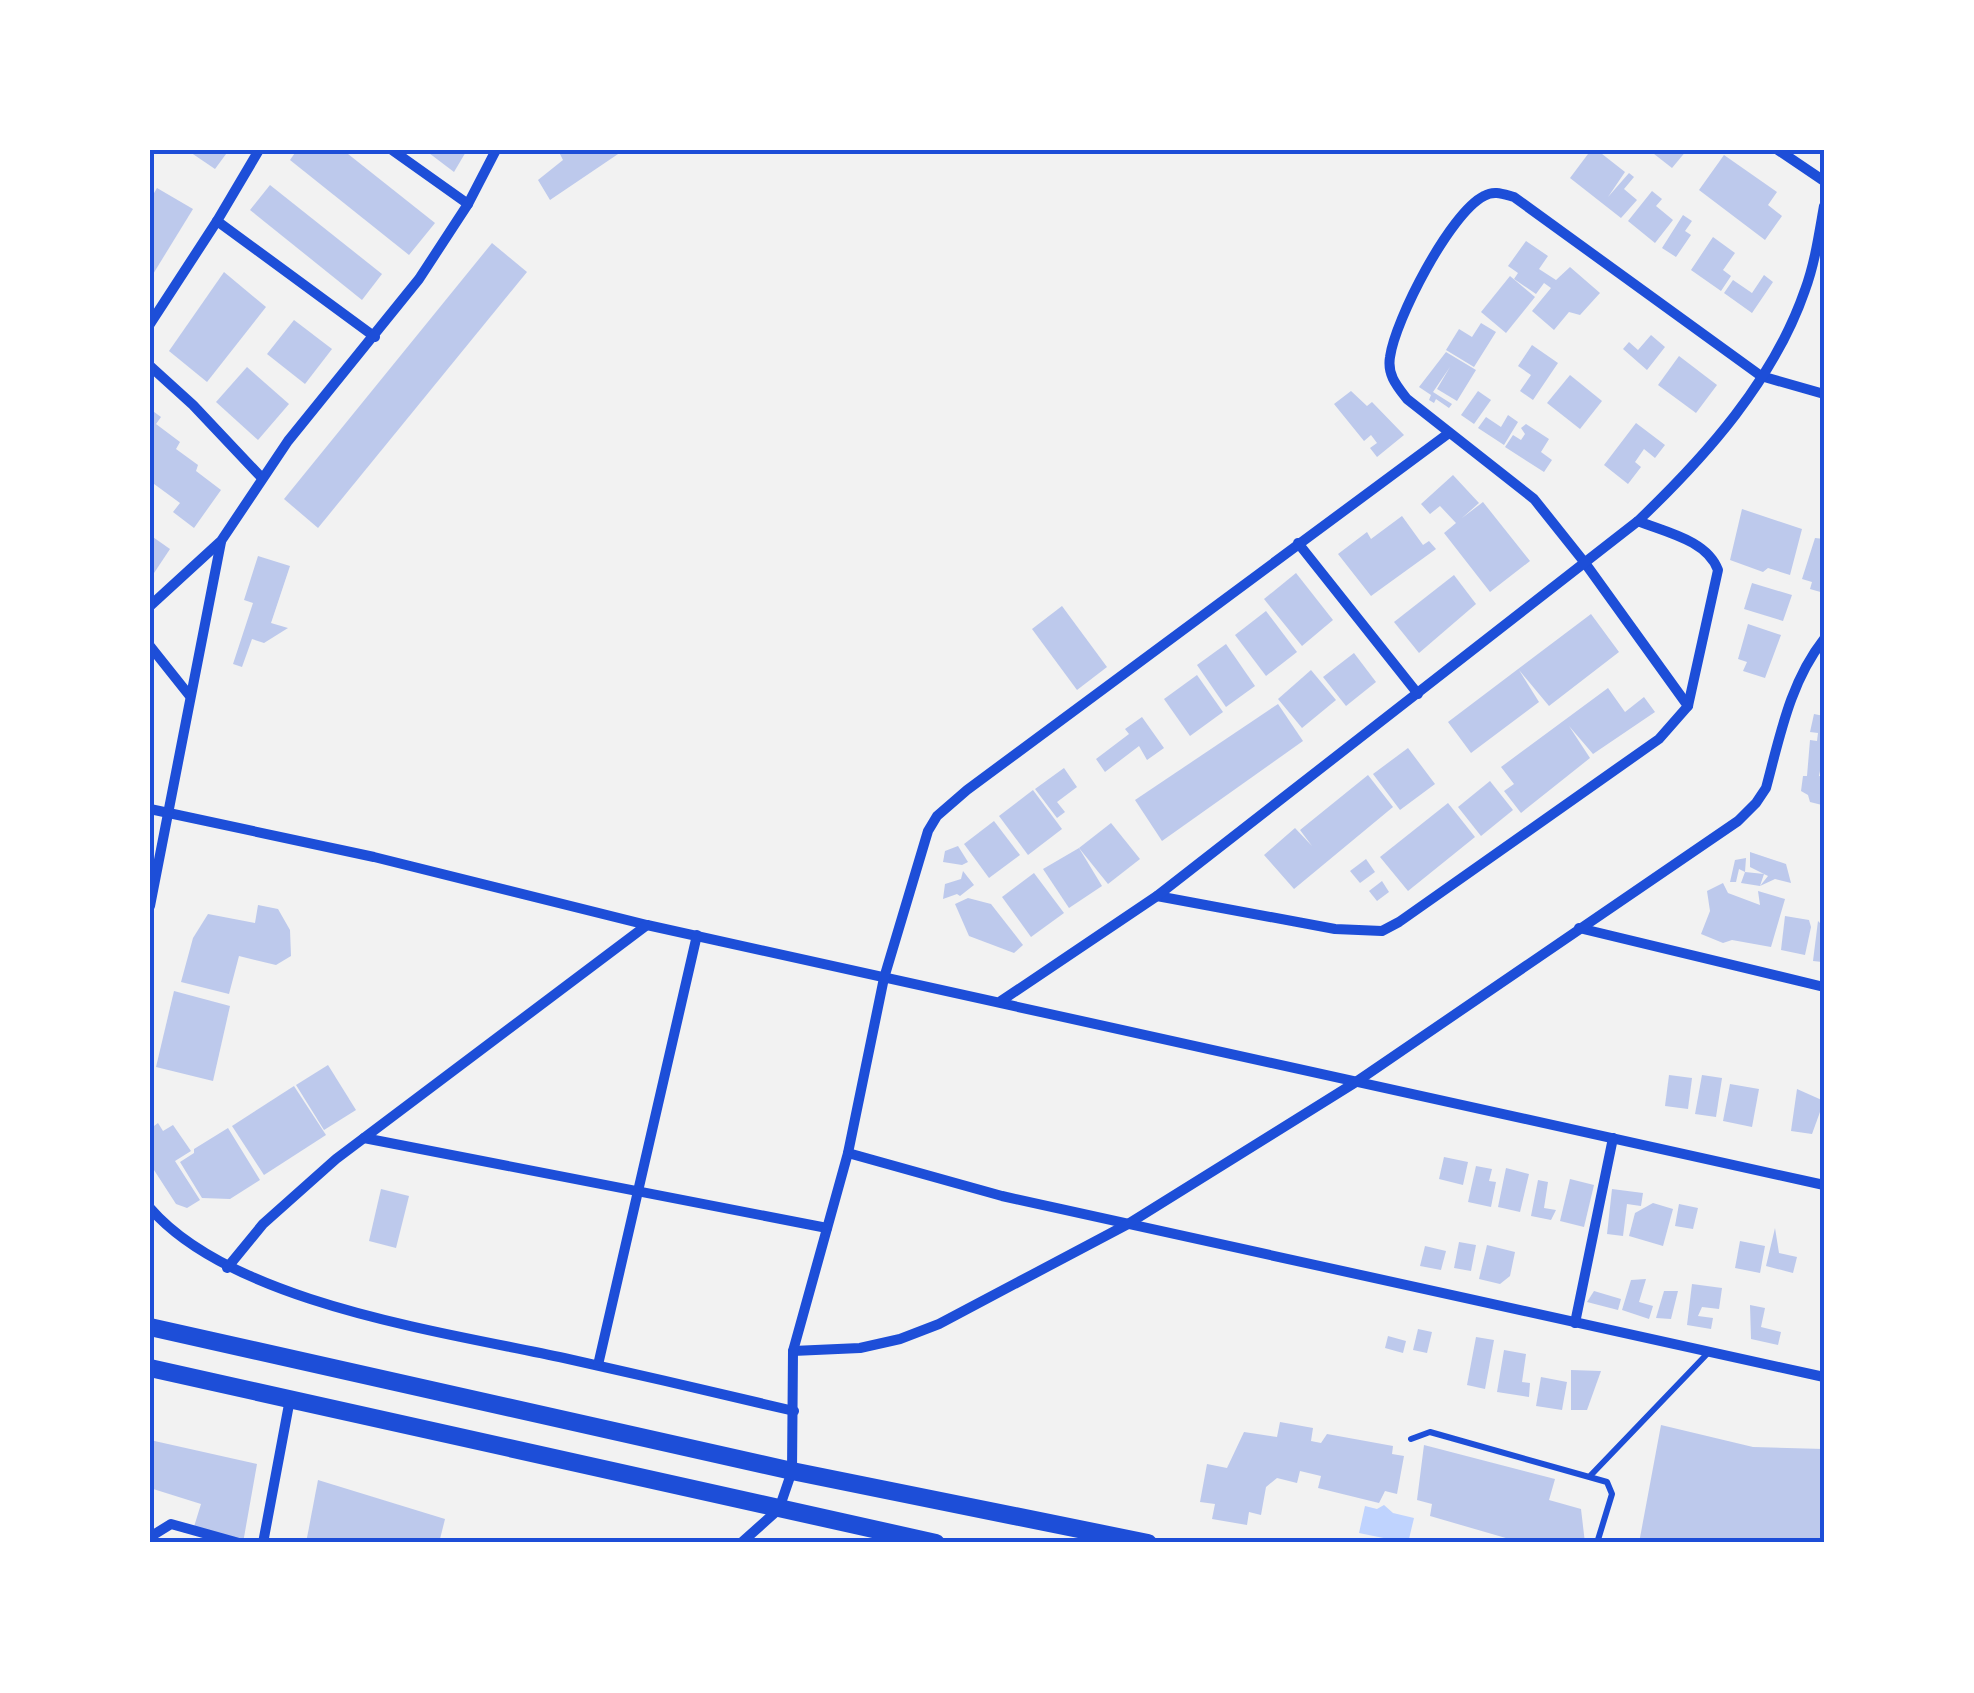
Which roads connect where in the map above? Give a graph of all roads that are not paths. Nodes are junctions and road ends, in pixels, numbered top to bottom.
1 (258, 150) edge
2 (392, 150) edge
3 (496, 150) edge
4 (1778, 150) edge
5 (1824, 181) edge
6 (468, 204) junction
7 (1824, 206) edge
8 (218, 220) junction
9 (150, 324) edge
10 (374, 338) junction
11 (150, 366) edge
12 (1761, 376) junction
13 (1824, 394) edge
14 (1449, 432) junction
15 (261, 477) junction
16 (1638, 522) junction
17 (222, 541) junction
18 (1298, 543) junction
19 (1585, 563) junction
20 (150, 606) edge
21 (1824, 639) edge
22 (150, 646) edge
23 (1418, 694) junction
24 (190, 695) junction
25 (1688, 706) junction
26 (150, 809) edge
27 (170, 813) junction
28 (1157, 896) junction
29 (150, 906) edge
30 (647, 924) junction
31 (1579, 928) junction
32 (697, 936) junction
33 (884, 978) junction
34 (1824, 987) edge
35 (1000, 1000) junction
36 (1356, 1082) junction
37 (364, 1138) junction
38 (1613, 1138) junction
39 (848, 1154) junction
40 (1824, 1185) edge
41 (639, 1193) junction
42 (150, 1208) edge
43 (1128, 1224) junction
44 (827, 1228) junction
45 (228, 1268) junction
46 (1575, 1323) junction
47 (150, 1327) edge
48 (793, 1351) junction
49 (1707, 1354) junction
50 (598, 1365) junction
51 (150, 1368) edge
52 (1824, 1378) edge
53 (290, 1398) junction
54 (794, 1411) junction
55 (1411, 1439) dead end
56 (792, 1471) junction
57 (1591, 1476) junction
58 (779, 1508) junction
59 (150, 1537) edge
60 (239, 1543) edge
61 (263, 1543) edge
62 (741, 1543) edge
63 (936, 1543) edge
64 (1148, 1543) edge
65 (1597, 1543) edge

1 - 8 street
2 - 6 street
3 - 6 street
4 - 5 street
6 - 10 street
7 - 12 street
8 - 9 street
8 - 10 street
10 - 15 street
11 - 15 street
12 - 13 street
12 - 14 street
12 - 16 street
14 - 18 street
14 - 19 street
15 - 17 street
16 - 19 street
16 - 25 street
17 - 20 street
17 - 24 street
18 - 23 street
18 - 33 street
19 - 23 street
19 - 25 street
21 - 31 street
22 - 24 street
23 - 28 street
24 - 27 street
25 - 28 street
26 - 27 street
27 - 29 street
27 - 30 street
28 - 35 street
30 - 32 street
30 - 37 street
31 - 34 street
31 - 36 street
32 - 33 street
32 - 41 street
33 - 35 street
33 - 39 street
35 - 36 street
36 - 38 street
36 - 43 street
37 - 41 street
37 - 45 street
38 - 40 street
38 - 46 street
39 - 43 street
39 - 44 street
41 - 44 street
41 - 50 street
42 - 45 street
43 - 46 street
43 - 48 street
44 - 48 street
45 - 50 street
46 - 49 street
47 - 56 main road
48 - 54 street
49 - 52 street
49 - 57 lane
50 - 54 street
51 - 53 main road
53 - 58 main road
53 - 61 street
54 - 56 street
55 - 57 lane
56 - 58 street
56 - 64 main road
57 - 65 lane
58 - 62 street
58 - 63 main road
59 - 60 street

